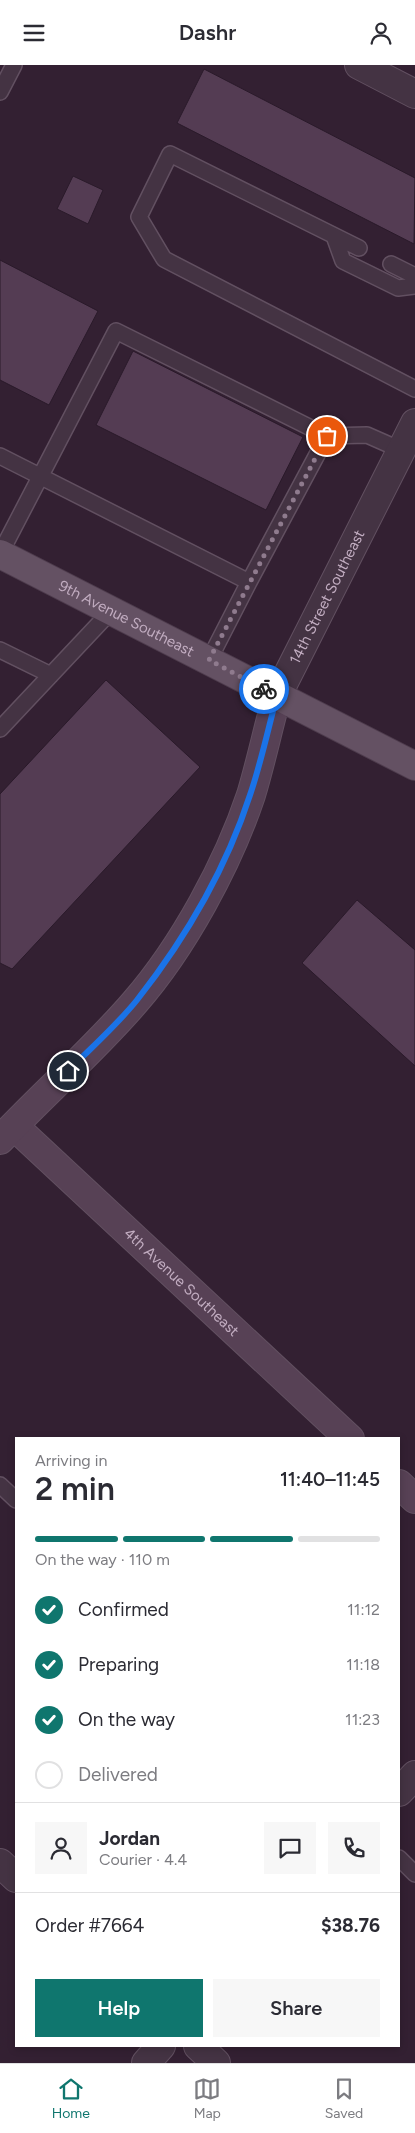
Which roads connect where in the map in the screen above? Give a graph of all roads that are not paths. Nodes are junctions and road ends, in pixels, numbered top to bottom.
1 (14, 65) edge
2 (359, 65) edge
3 (0, 92) edge
4 (415, 94) edge
5 (334, 236) junction
6 (359, 248) dead end
7 (391, 264) dead end
8 (415, 276) edge
9 (415, 286) edge
10 (415, 389) edge
11 (415, 423) edge
12 (327, 436) junction
13 (401, 450) junction
14 (0, 456) edge
15 (40, 476) junction
16 (0, 554) edge
17 (248, 582) junction
18 (111, 611) junction
19 (0, 650) edge
20 (209, 660) junction
21 (50, 675) junction
22 (277, 696) junction
23 (0, 729) edge
24 (415, 766) edge
25 (7, 1133) edge
26 (348, 1437) edge
27 (0, 1485) edge
28 (400, 1485) edge
29 (15, 1499) edge
30 (415, 1499) edge
31 (415, 1775) edge
32 (400, 1791) edge
33 (400, 1859) edge
34 (0, 1863) edge
35 (415, 1873) edge
36 (15, 1877) edge
37 (160, 2047) edge
38 (199, 2047) edge
39 (146, 2063) edge
40 (216, 2063) edge

1 - 3 lane
2 - 4 street
5 - 6 lane
5 - 9 lane
5 - 10 lane
7 - 8 lane
11 - 13 street, 14th Street Southeast
12 - 13 lane
12 - 15 lane
12 - 17 lane
13 - 22 street, 14th Street Southeast
14 - 15 lane
15 - 16 lane
15 - 17 lane
16 - 18 main road, 9th Avenue Southeast
17 - 20 lane
18 - 20 main road, 9th Avenue Southeast
18 - 21 lane
19 - 21 lane
20 - 22 main road, 9th Avenue Southeast
21 - 23 lane
22 - 24 main road, 9th Avenue Southeast
22 - 25 street, 14th Street Southeast
25 - 26 street, 4th Avenue Southeast
27 - 29 lane
28 - 30 street
31 - 32 street
33 - 35 lane
34 - 36 street
37 - 39 street
38 - 40 street

